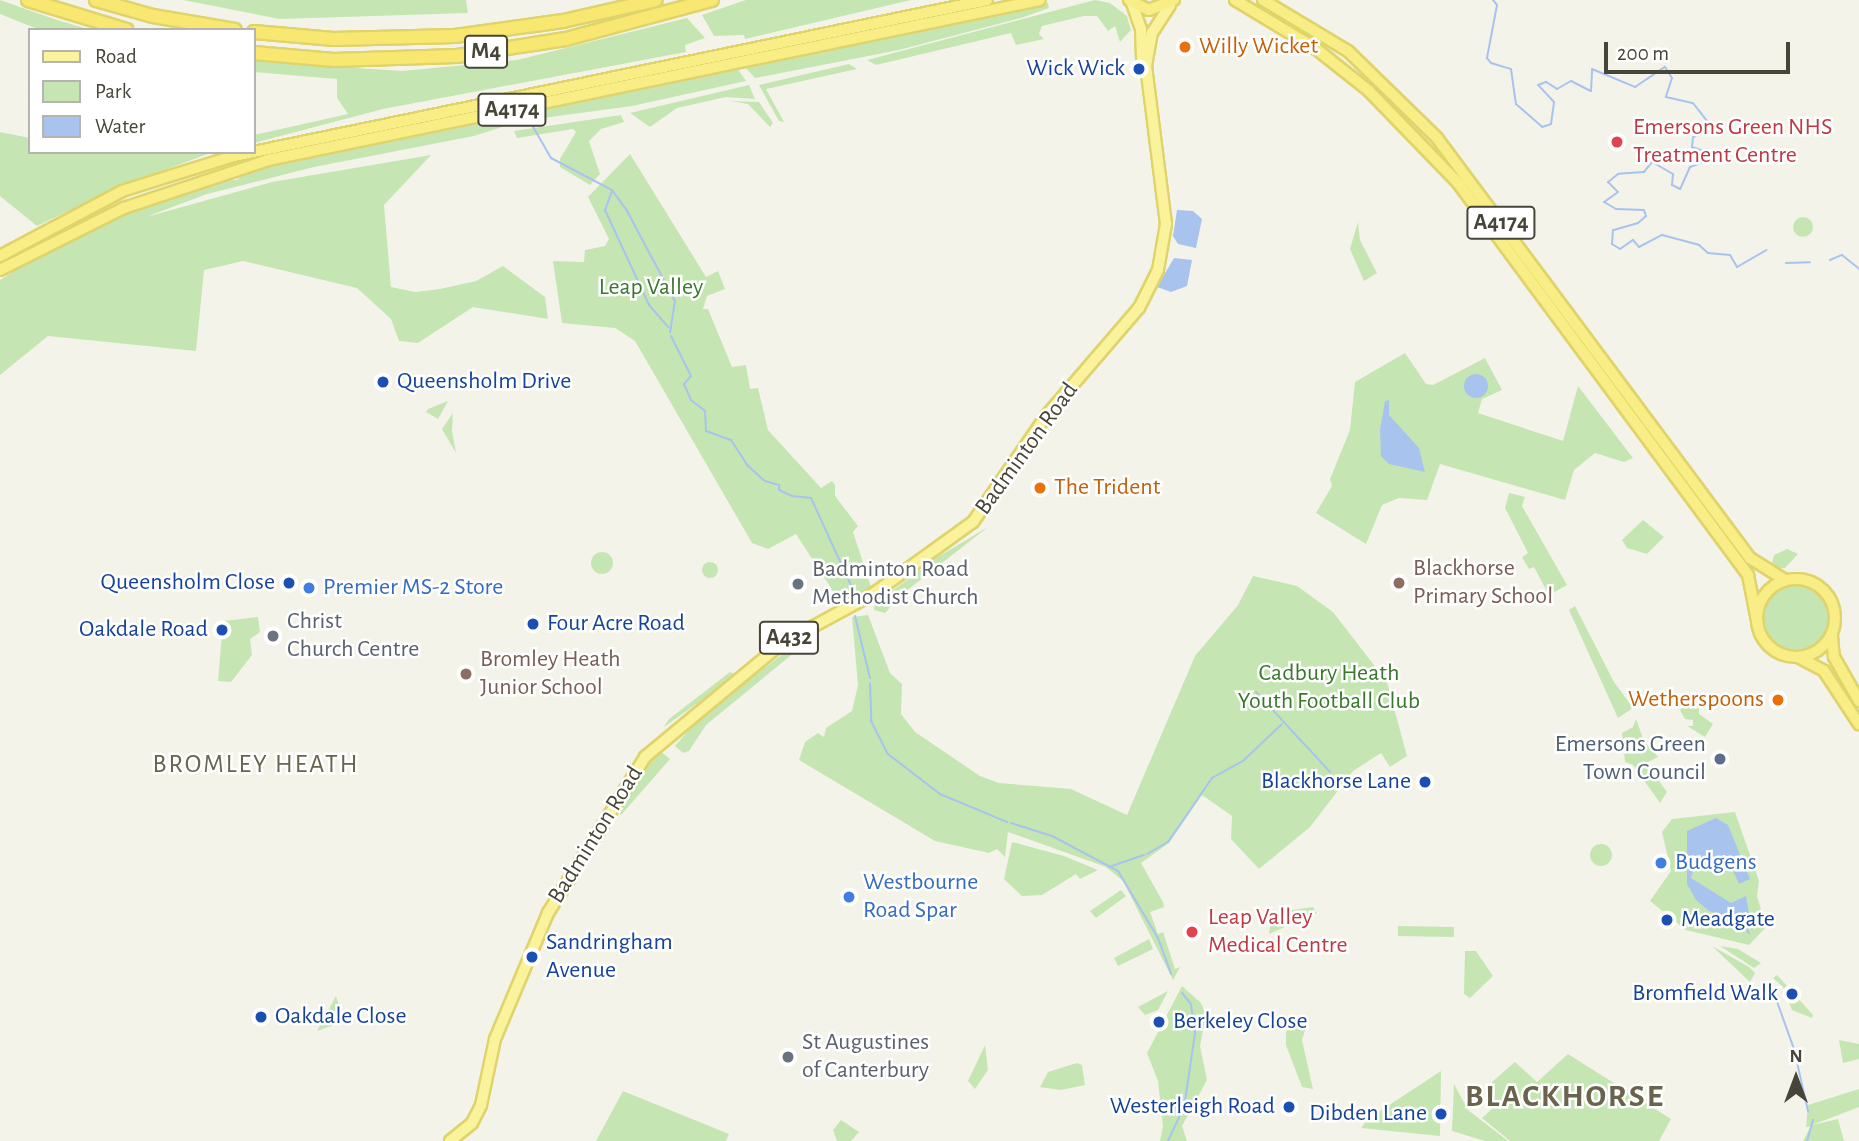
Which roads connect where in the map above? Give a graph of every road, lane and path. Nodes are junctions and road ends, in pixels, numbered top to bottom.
1 (28, 0) edge
2 (96, 0) edge
3 (656, 0) edge
4 (712, 0) edge
5 (987, 0) edge
6 (1040, 0) edge
7 (1235, 0) edge
8 (1264, 0) edge
9 (1129, 1) edge
10 (1173, 1) edge
11 (120, 28) edge
12 (223, 28) edge
13 (256, 32) edge
14 (256, 53) edge
15 (1146, 66) junction
16 (256, 153) edge
17 (252, 154) edge
18 (0, 256) edge
19 (0, 270) edge
20 (1783, 579) junction
21 (1758, 626) junction
22 (1832, 636) junction
23 (1799, 658) junction
24 (1859, 701) edge
25 (1859, 724) edge
26 (450, 1141) edge

1 - 11 highway
2 - 12 highway
3 - 13 highway, M4
4 - 14 highway, M4
5 - 16 highway, A4174
6 - 19 highway, A4174
7 - 21 highway, A4174
8 - 20 highway, A4174
9 - 10 highway
9 - 15 main road, Badminton Road / A432
10 - 15 main road, Badminton Road / A432
15 - 26 main road, Badminton Road / A432
17 - 18 highway, A4174
20 - 21 highway
20 - 22 highway, A4174
21 - 23 highway, A4174
22 - 23 highway
22 - 24 highway, A4174
23 - 25 highway, A4174

